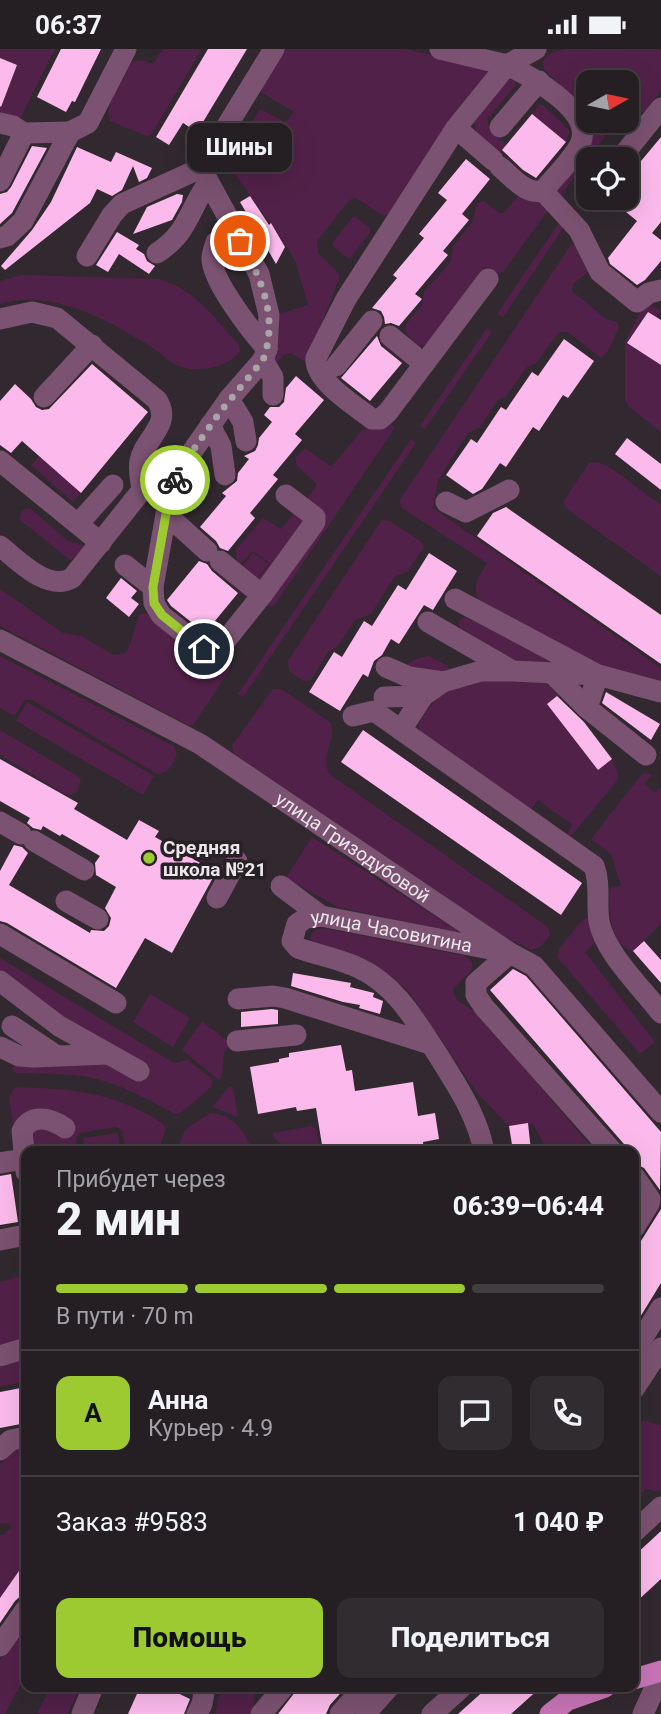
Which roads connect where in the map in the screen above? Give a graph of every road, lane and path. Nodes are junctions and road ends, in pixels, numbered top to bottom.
1 (126, 49) edge
2 (274, 49) edge
3 (440, 49) edge
4 (536, 49) edge
5 (507, 65) junction
6 (539, 81) junction
7 (661, 107) edge
8 (0, 123) edge
9 (500, 127) dead end
10 (456, 128) junction
11 (70, 132) junction
12 (24, 133) junction
13 (629, 147) edge
14 (204, 176) junction
15 (0, 181) edge
16 (543, 191) junction
17 (0, 238) edge
18 (216, 241) dead end
19 (157, 253) dead end
20 (87, 256) dead end
21 (488, 279) dead end
22 (657, 294) edge
23 (345, 299) junction
24 (0, 319) edge
25 (381, 328) junction
26 (92, 345) junction
27 (265, 354) junction
28 (424, 364) junction
29 (336, 366) dead end
30 (273, 395) dead end
31 (44, 397) dead end
32 (229, 399) junction
33 (210, 425) junction
34 (246, 441) dead end
35 (0, 461) edge
36 (225, 475) dead end
37 (113, 485) dead end
38 (142, 490) junction
39 (509, 490) dead end
40 (171, 491) junction
41 (286, 495) dead end
42 (446, 502) dead end
43 (166, 514) junction
44 (78, 524) junction
45 (101, 543) junction
46 (0, 546) edge
47 (125, 565) dead end
48 (153, 587) junction
49 (262, 595) junction
50 (455, 599) dead end
51 (428, 622) dead end
52 (0, 640) edge
53 (386, 667) dead end
54 (512, 671) junction
55 (552, 673) junction
56 (598, 675) junction
57 (443, 683) junction
58 (661, 692) edge
59 (424, 696) junction
60 (384, 697) dead end
61 (587, 708) junction
62 (353, 716) dead end
63 (401, 730) junction
64 (646, 755) dead end
65 (0, 821) edge
66 (237, 861) dead end
67 (83, 870) dead end
68 (281, 886) dead end
69 (216, 898) dead end
70 (66, 901) dead end
71 (321, 916) junction
72 (98, 919) dead end
73 (0, 934) edge
74 (510, 953) junction
75 (0, 981) edge
76 (238, 999) dead end
77 (116, 1003) dead end
78 (661, 1013) edge
79 (12, 1026) dead end
80 (296, 1035) dead end
81 (237, 1041) dead end
82 (430, 1044) junction
83 (0, 1047) edge
84 (108, 1053) junction
85 (57, 1056) junction
86 (139, 1070) dead end
87 (661, 1112) edge
88 (65, 1128) dead end
89 (23, 1146) edge
90 (482, 1146) edge
91 (608, 1146) edge
92 (0, 1163) edge
93 (21, 1165) edge
94 (639, 1183) edge
95 (639, 1220) edge
96 (21, 1236) edge
97 (0, 1240) edge
98 (661, 1308) edge
99 (639, 1344) edge
100 (661, 1348) edge
101 (21, 1350) edge
102 (0, 1356) edge
103 (639, 1381) edge
104 (21, 1438) edge
105 (0, 1450) edge
106 (661, 1507) edge
107 (639, 1527) edge
108 (21, 1616) edge
109 (0, 1646) edge
110 (661, 1672) edge
111 (639, 1678) edge
112 (91, 1692) edge
113 (204, 1692) edge
114 (264, 1692) edge
115 (281, 1692) edge
116 (360, 1692) edge
117 (385, 1692) edge
118 (456, 1692) edge
119 (591, 1692) edge
120 (82, 1714) edge
121 (197, 1714) edge
122 (261, 1714) edge
123 (340, 1714) edge
124 (365, 1714) edge
125 (432, 1714) edge
126 (550, 1714) edge
127 (643, 1714) edge

1 - 11 street
2 - 14 street
3 - 5 street
4 - 5 street
5 - 6 street
5 - 10 street
6 - 9 street
6 - 16 street
7 - 13 street
8 - 12 street
10 - 16 street
10 - 23 street
11 - 12 street
11 - 17 street
12 - 15 street
14 - 19 street
14 - 20 street
14 - 27 street
16 - 22 street
18 - 27 street
21 - 28 street
23 - 25 street
23 - 28 street
24 - 26 street
25 - 28 street
25 - 29 street
26 - 31 street
26 - 38 street
27 - 30 street
27 - 32 street
32 - 33 street
32 - 34 street
33 - 36 street
33 - 40 street
35 - 44 street
37 - 44 street
38 - 40 street
38 - 45 street
39 - 42 street
40 - 43 street
41 - 49 street
43 - 48 street
43 - 49 street
44 - 45 street
45 - 46 street
47 - 48 street
48 - 49 street
50 - 56 street
51 - 54 street
52 - 74 street, улица Гризодубовой
53 - 57 street
54 - 55 street
54 - 57 street
55 - 56 street
55 - 61 street
56 - 58 street
56 - 61 street
57 - 59 street
59 - 60 street
59 - 63 street
61 - 64 street
62 - 63 street
63 - 78 street
65 - 67 street
66 - 69 street
68 - 71 street
70 - 72 street
71 - 74 street, улица Часовитина
71 - 82 street, улица Часовитина
73 - 77 street
74 - 87 street, улица Гризодубовой
74 - 91 street
75 - 84 street
76 - 82 street
79 - 85 street
80 - 81 street
82 - 90 street, улица Часовитина
83 - 85 street
84 - 85 street
84 - 86 street
88 - 89 street
92 - 93 street
94 - 95 street
96 - 97 street
98 - 99 street
100 - 103 street
101 - 102 street
104 - 105 street
106 - 107 street
108 - 109 street
110 - 111 main road
110 - 127 street
112 - 120 street
113 - 121 street
114 - 122 street
115 - 122 street
116 - 123 street
117 - 124 street
118 - 125 street
119 - 126 main road

